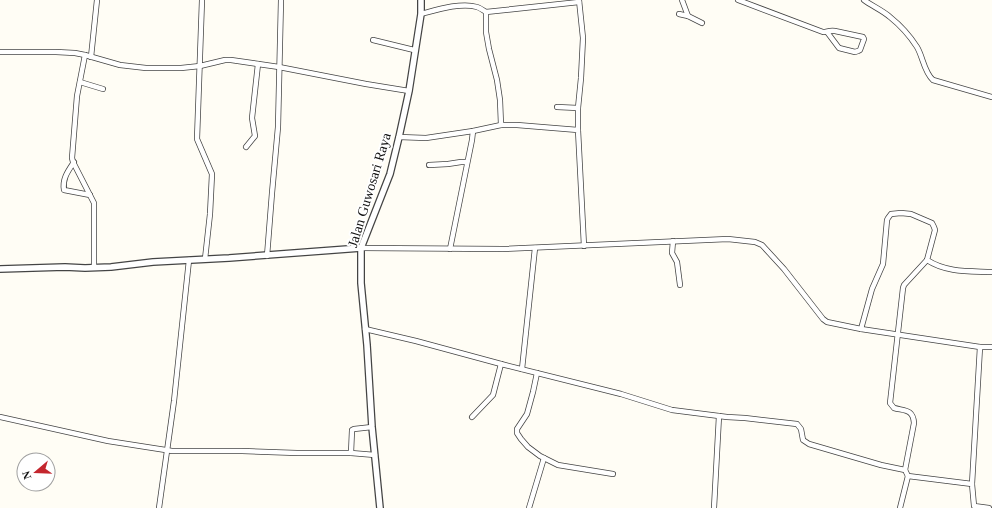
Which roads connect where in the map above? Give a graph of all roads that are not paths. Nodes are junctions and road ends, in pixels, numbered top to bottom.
1 (97, 0) edge
2 (202, 0) edge
3 (281, 0) edge
4 (421, 0) edge
5 (682, 0) edge
6 (738, 0) edge
7 (864, 0) edge
8 (579, 1) edge
9 (486, 12) junction
10 (421, 14) junction
11 (679, 14) dead end
12 (688, 16) junction
13 (702, 23) dead end
14 (827, 32) junction
15 (373, 40) dead end
16 (414, 50) junction
17 (0, 52) edge
18 (85, 55) junction
19 (91, 57) junction
20 (258, 64) junction
21 (200, 66) junction
22 (280, 67) junction
23 (80, 82) junction
24 (103, 89) dead end
25 (409, 91) junction
26 (992, 97) edge
27 (557, 107) dead end
28 (578, 108) junction
29 (501, 125) junction
30 (578, 130) junction
31 (473, 131) junction
32 (399, 137) junction
33 (246, 147) dead end
34 (74, 162) junction
35 (468, 162) junction
36 (429, 165) dead end
37 (90, 195) junction
38 (673, 241) junction
39 (584, 246) junction
40 (361, 248) junction
41 (535, 248) junction
42 (450, 249) junction
43 (267, 256) junction
44 (204, 259) junction
45 (189, 260) junction
46 (927, 260) junction
47 (94, 267) junction
48 (0, 269) edge
49 (992, 272) edge
50 (680, 285) dead end
51 (365, 329) junction
52 (861, 330) junction
53 (898, 335) junction
54 (980, 347) junction
55 (992, 347) edge
56 (501, 364) junction
57 (522, 369) junction
58 (537, 373) junction
59 (719, 416) junction
60 (0, 417) edge
61 (472, 417) dead end
62 (372, 427) junction
63 (167, 450) junction
64 (352, 453) junction
65 (375, 455) junction
66 (544, 458) junction
67 (905, 470) junction
68 (613, 474) dead end
69 (908, 476) junction
70 (972, 484) junction
71 (974, 507) edge
72 (159, 508) edge
73 (380, 508) edge
74 (529, 508) edge
75 (714, 508) edge
76 (900, 508) edge
77 (989, 508) edge

1 - 19 street
2 - 21 street
3 - 22 street
4 - 10 street, Jalan Guwosari Raya
5 - 12 street
6 - 14 street
7 - 26 street
8 - 9 street
8 - 28 street
9 - 10 street
9 - 29 street
10 - 16 street, Jalan Guwosari Raya
11 - 12 street
12 - 13 street
14 - 14 street
15 - 16 street
16 - 25 street, Jalan Guwosari Raya
17 - 18 street
18 - 19 street
18 - 23 street
19 - 21 street
20 - 21 street
20 - 22 street
20 - 33 street
21 - 44 street
22 - 25 street
22 - 43 street
23 - 24 street
23 - 34 street
25 - 32 street, Jalan Guwosari Raya
27 - 28 street
28 - 30 street
29 - 30 street
29 - 31 street
30 - 39 street
31 - 32 street
31 - 35 street
32 - 40 street, Jalan Guwosari Raya
34 - 37 street
34 - 37 street
35 - 36 street
35 - 42 street
37 - 47 street
38 - 39 street
38 - 50 street
38 - 52 street
39 - 41 street
40 - 42 street
40 - 43 street
40 - 51 street, Jalan Guwosari Raya
41 - 42 street
41 - 57 street
43 - 44 street
44 - 45 street
45 - 47 street
45 - 63 street
46 - 49 street
46 - 52 street
46 - 53 street
47 - 48 street
51 - 56 street
51 - 62 street, Jalan Guwosari Raya
52 - 53 street
53 - 54 street
53 - 67 street
54 - 55 street
54 - 70 street
56 - 57 street
56 - 61 street
57 - 58 street
58 - 59 street
58 - 66 street
59 - 67 street
59 - 75 street
60 - 63 street
62 - 64 street
62 - 65 street, Jalan Guwosari Raya
63 - 64 street
63 - 72 street
64 - 65 street
65 - 73 street, Jalan Guwosari Raya
66 - 68 street
66 - 74 street
67 - 69 street
69 - 70 street
69 - 76 street
70 - 71 street
71 - 77 street

